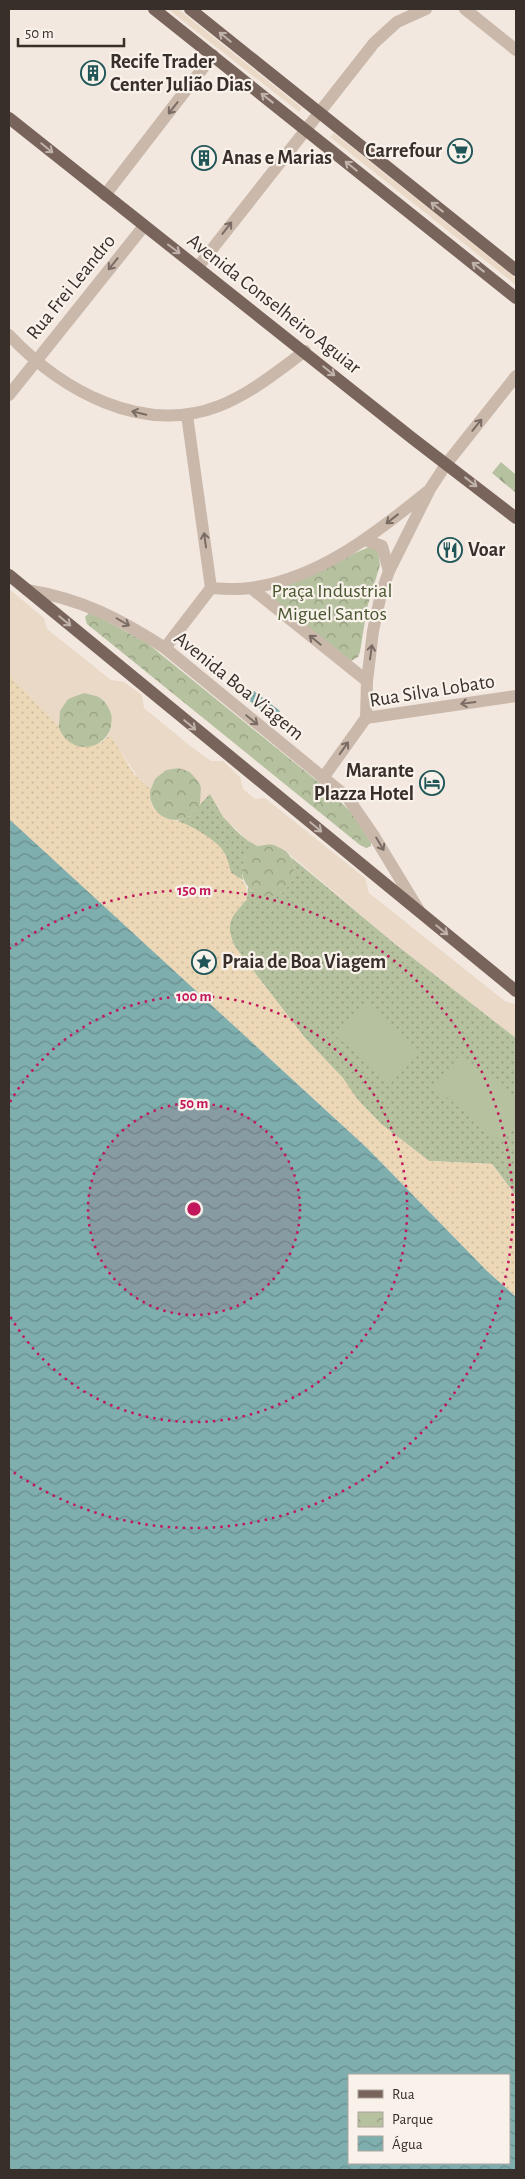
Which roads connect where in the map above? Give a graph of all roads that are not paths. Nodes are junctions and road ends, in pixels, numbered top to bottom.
1 (154, 9) edge
2 (190, 9) edge
3 (426, 9) edge
4 (465, 9) edge
5 (516, 50) edge
6 (213, 55) junction
7 (318, 111) junction
8 (9, 118) edge
9 (305, 128) junction
10 (105, 195) junction
11 (144, 226) junction
12 (198, 267) junction
13 (516, 270) edge
14 (516, 298) edge
15 (9, 336) edge
16 (305, 351) junction
17 (37, 360) junction
18 (516, 376) edge
19 (9, 395) edge
20 (187, 415) junction
21 (447, 463) junction
22 (430, 489) junction
23 (516, 518) edge
24 (365, 540) junction
25 (389, 571) junction
26 (9, 575) edge
27 (211, 588) junction
28 (251, 588) junction
29 (27, 590) junction
30 (166, 648) junction
31 (367, 681) junction
32 (516, 696) edge
33 (366, 718) junction
34 (323, 778) junction
35 (421, 914) junction
36 (516, 991) edge

1 - 6 main road
7 -> 2 main road
3 - 7 street
4 - 5 street
9 -> 6 main road
6 -> 10 street
7 - 9 street
13 -> 7 main road
8 -> 10 main road, Avenida Conselheiro Aguiar
12 -> 9 street
14 -> 9 main road
10 - 11 main road, Avenida Conselheiro Aguiar
11 -> 12 main road, Avenida Conselheiro Aguiar
11 -> 17 street, Rua Frei Leandro
12 - 16 main road, Avenida Conselheiro Aguiar
15 - 17 street
16 - 20 street
16 -> 21 main road, Avenida Conselheiro Aguiar
17 - 19 street, Rua Frei Leandro
20 -> 17 street
21 -> 18 street
27 -> 20 street
21 - 22 street
21 -> 23 main road, Avenida Conselheiro Aguiar
22 -> 24 street
22 - 25 street
24 - 25 street
24 - 28 street
31 -> 25 street
26 - 29 main road, Avenida Boa Viagem
27 - 28 street
27 - 30 street
31 -> 28 street
29 -> 30 street, Avenida Boa Viagem
29 -> 35 main road, Avenida Boa Viagem
30 -> 34 street, Avenida Boa Viagem
31 - 33 street
32 -> 33 street, Rua Silva Lobato
34 -> 33 street, Rua Silva Lobato
34 -> 35 street, Avenida Boa Viagem
35 -> 36 main road, Avenida Boa Viagem

